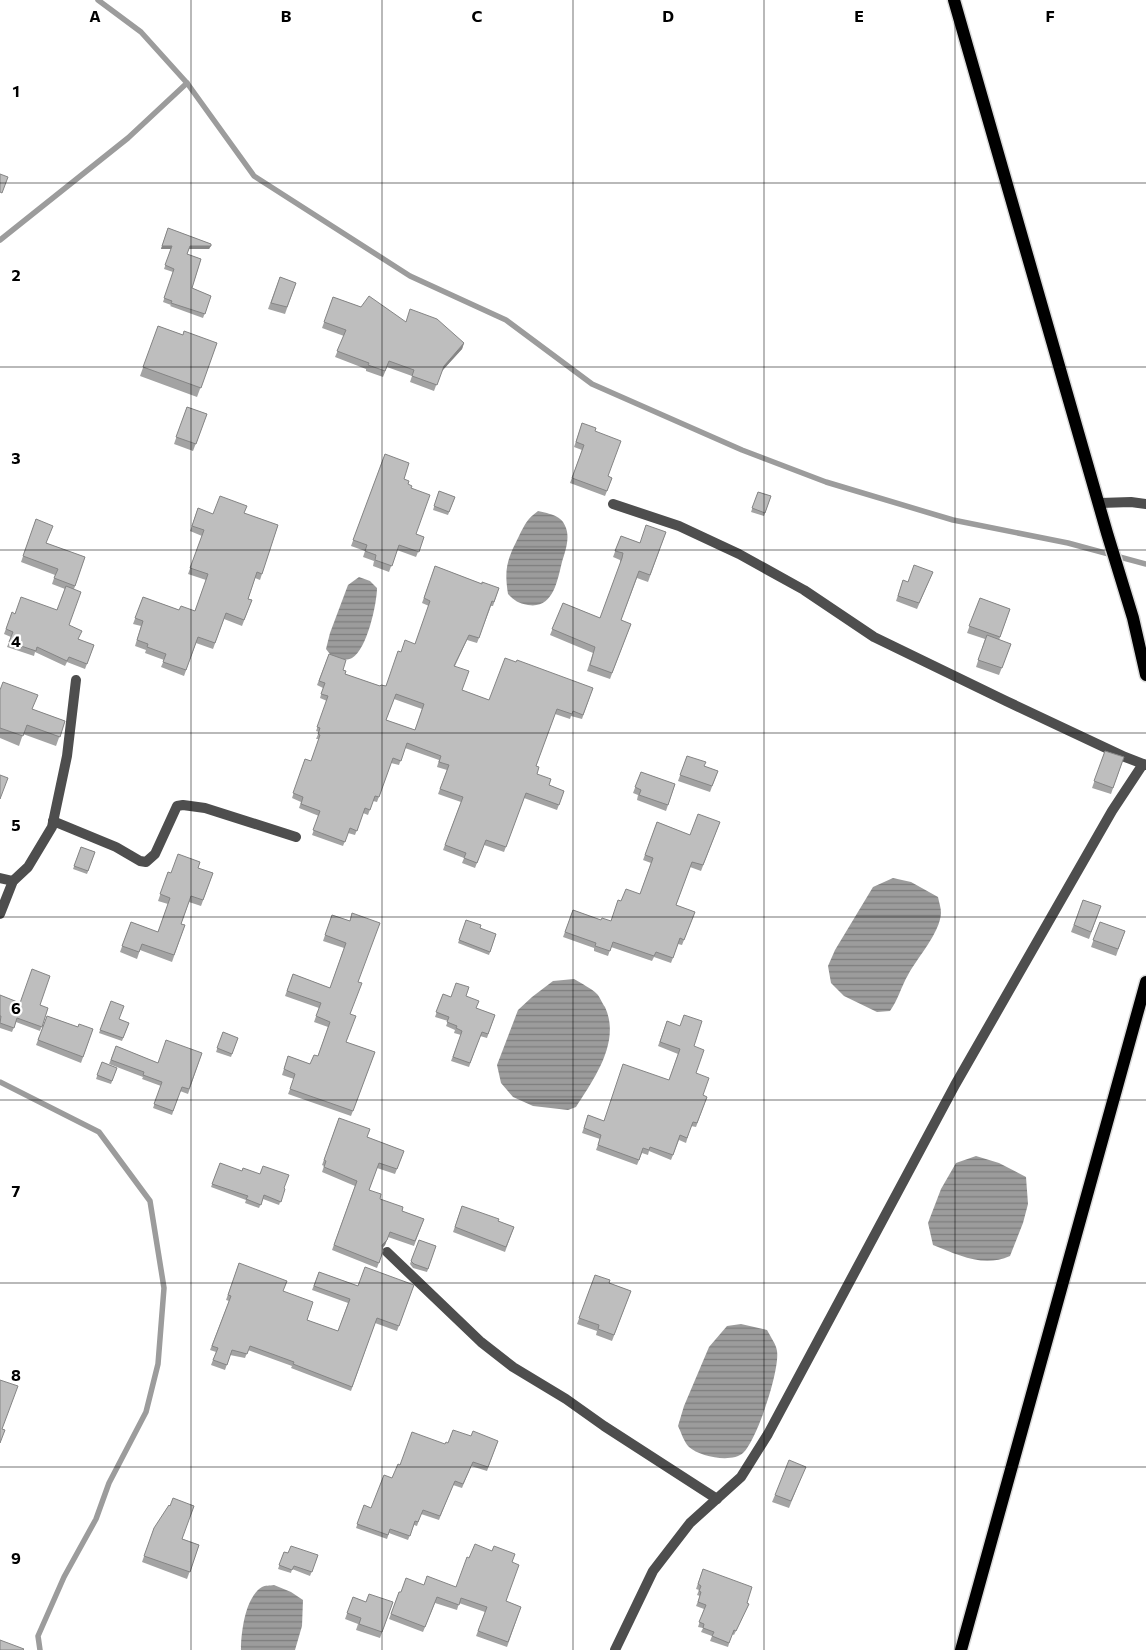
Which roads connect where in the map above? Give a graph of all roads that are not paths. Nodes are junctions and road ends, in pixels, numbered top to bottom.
1 (954, 0) edge
2 (1100, 503) junction
3 (613, 504) dead end
4 (1146, 504) edge
5 (1146, 676) edge
6 (76, 680) dead end
7 (1144, 764) edge
8 (53, 821) junction
9 (296, 838) dead end
10 (0, 878) edge
11 (13, 881) junction
12 (0, 914) edge
13 (1146, 982) edge
14 (387, 1252) dead end
15 (717, 1498) junction
16 (615, 1650) edge
17 (961, 1650) edge

1 - 2 main road
2 - 4 street
2 - 5 main road
3 - 7 street
6 - 8 street
7 - 15 street
8 - 9 street
8 - 11 street
10 - 11 street
11 - 12 street
13 - 17 main road
14 - 15 street
15 - 16 street

